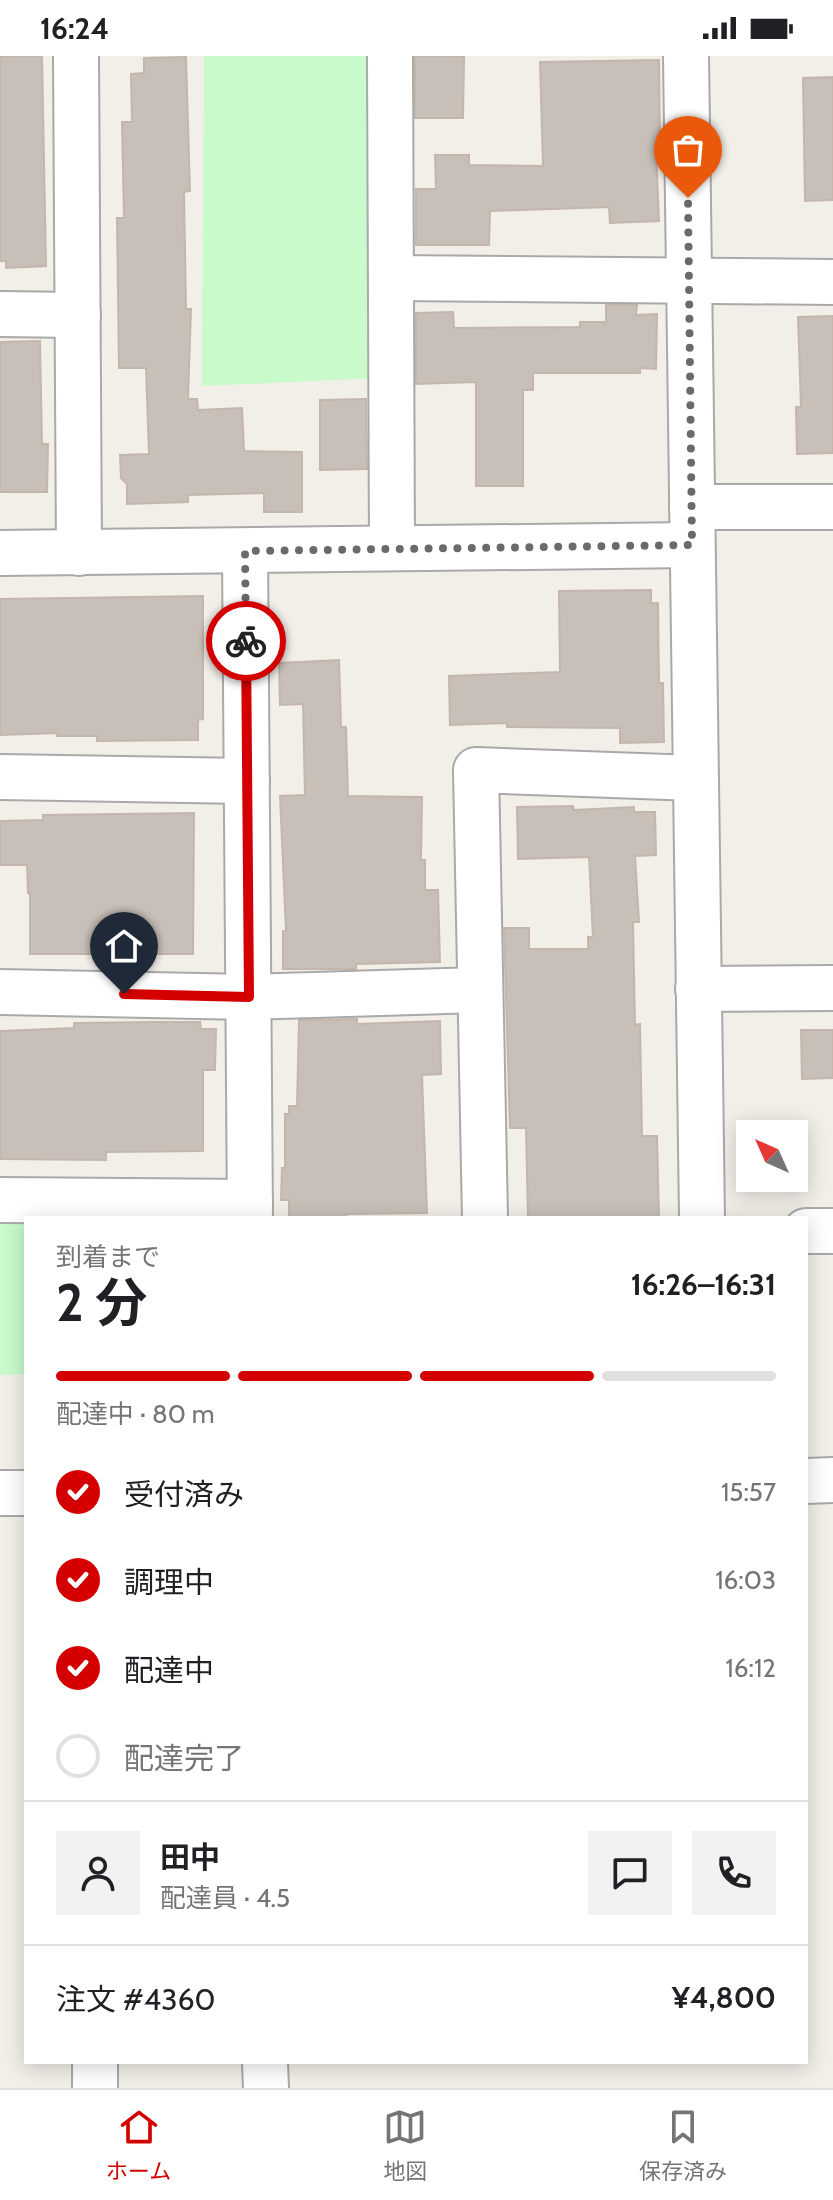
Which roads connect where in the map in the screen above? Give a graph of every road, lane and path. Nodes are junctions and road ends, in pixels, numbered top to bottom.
1 (76, 56) edge
2 (390, 56) edge
3 (686, 56) edge
4 (391, 278) junction
5 (833, 282) edge
6 (689, 283) junction
7 (0, 314) edge
8 (78, 315) junction
9 (833, 507) edge
10 (692, 526) junction
11 (392, 548) junction
12 (245, 551) junction
13 (0, 553) edge
14 (79, 553) junction
15 (0, 777) edge
16 (695, 778) junction
17 (247, 781) junction
18 (833, 988) edge
19 (698, 989) junction
20 (480, 990) junction
21 (0, 992) edge
22 (249, 997) junction
23 (0, 1200) edge
24 (250, 1210) edge
25 (485, 1216) edge
26 (702, 1216) edge
27 (808, 1231) edge
28 (833, 1231) edge
29 (833, 1480) edge
30 (808, 1481) edge
31 (0, 1493) edge
32 (24, 1493) edge
33 (95, 2064) edge
34 (265, 2064) edge
35 (95, 2088) edge
36 (266, 2088) edge

1 - 8 street
2 - 4 street
3 - 6 street
4 - 6 street
4 - 11 street
5 - 6 street
6 - 10 street
7 - 8 street
8 - 14 street
9 - 10 street
10 - 11 street
10 - 16 street
11 - 12 street
12 - 14 street
12 - 17 street
13 - 14 street
15 - 17 street
16 - 19 street
16 - 20 street
17 - 22 street
18 - 19 street
19 - 26 street
20 - 22 street
20 - 25 street
21 - 22 street
22 - 24 street
23 - 24 street
27 - 28 street
29 - 30 street
31 - 32 street
33 - 35 street
34 - 36 street

